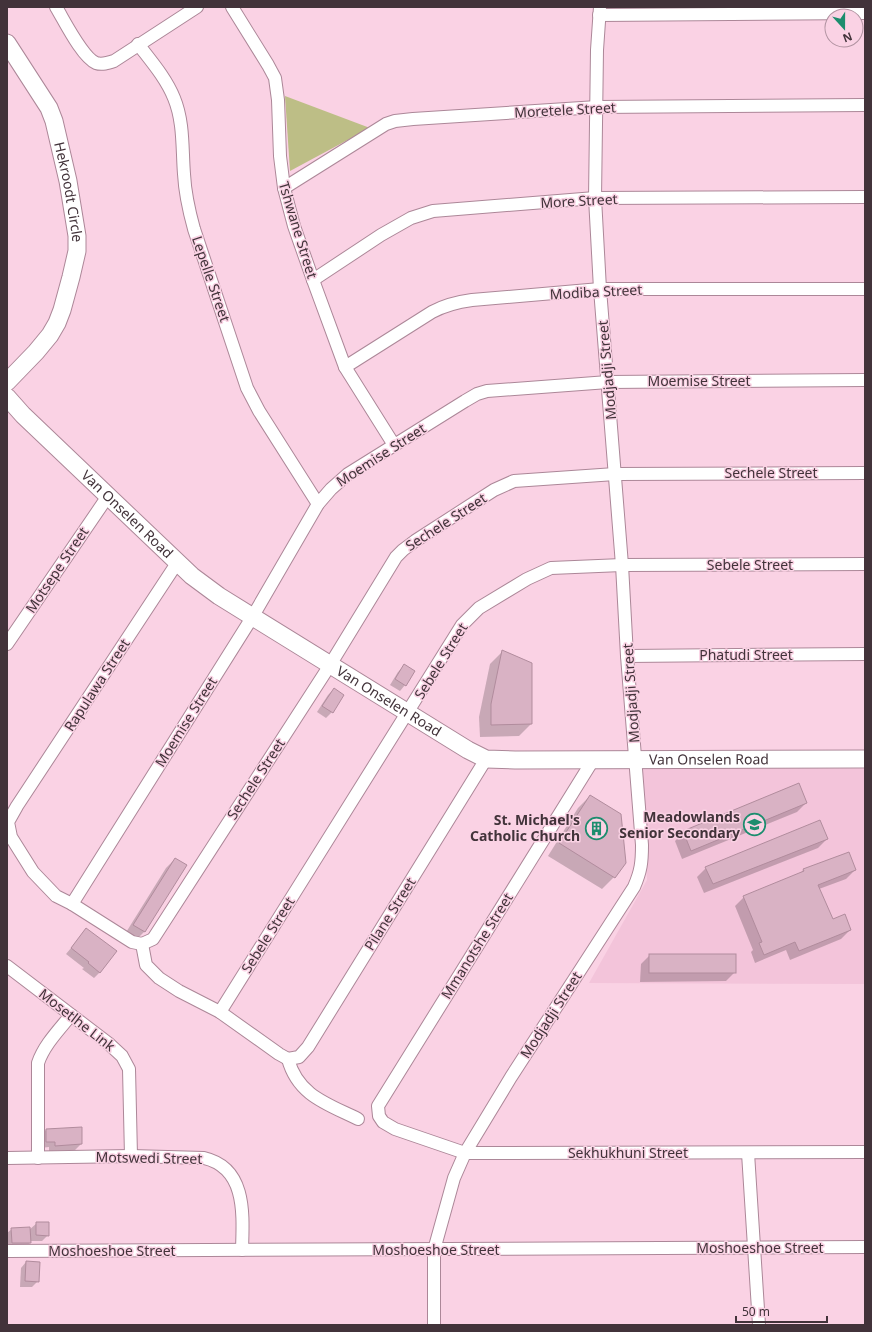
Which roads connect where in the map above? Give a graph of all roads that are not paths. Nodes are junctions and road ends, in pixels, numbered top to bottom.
1 (56, 7) edge
2 (197, 7) edge
3 (232, 7) edge
4 (600, 11) edge
5 (865, 13) edge
6 (7, 43) edge
7 (138, 44) junction
8 (865, 106) edge
9 (597, 107) junction
10 (284, 188) junction
11 (865, 197) edge
12 (595, 198) junction
13 (313, 280) junction
14 (600, 289) junction
15 (865, 289) edge
16 (345, 367) junction
17 (865, 380) edge
18 (7, 382) edge
19 (608, 382) junction
20 (7, 397) edge
21 (394, 445) junction
22 (865, 473) edge
23 (615, 474) junction
24 (108, 496) junction
25 (318, 504) junction
26 (177, 563) junction
27 (865, 564) edge
28 (622, 565) junction
29 (253, 616) junction
30 (7, 644) edge
31 (865, 654) edge
32 (627, 656) junction
33 (330, 665) junction
34 (408, 713) junction
35 (486, 759) junction
36 (636, 759) junction
37 (865, 759) edge
38 (593, 760) junction
39 (7, 799) edge
40 (17, 806) junction
41 (9, 837) edge
42 (72, 904) junction
43 (142, 944) junction
44 (7, 966) edge
45 (220, 1012) junction
46 (71, 1015) junction
47 (288, 1059) junction
48 (358, 1119) dead end
49 (396, 1129) joint
50 (865, 1152) edge
51 (748, 1153) junction
52 (465, 1154) junction
53 (132, 1156) junction
54 (7, 1158) edge
55 (38, 1158) junction
56 (753, 1248) junction
57 (865, 1248) edge
58 (242, 1250) junction
59 (434, 1250) junction
60 (7, 1251) edge
61 (434, 1325) edge
62 (759, 1325) edge

1 - 7 street
2 - 7 street
3 - 10 street, Tshwane Street
4 - 5 street
4 - 9 street, Modjadji Street
6 - 18 street, Hekroodt Circle
7 - 25 street, Lepelle Street
8 - 9 street, Moretele Street
9 - 10 street, Moretele Street
9 - 12 street, Modjadji Street
10 - 13 street, Tshwane Street
11 - 12 street, More Street
12 - 13 street, More Street
12 - 14 street, Modjadji Street
13 - 16 street, Tshwane Street
14 - 15 street, Modiba Street
14 - 16 street, Modiba Street
14 - 19 street, Modjadji Street
16 - 21 street, Tshwane Street
17 - 19 street, Moemise Street
19 - 21 street, Moemise Street
19 - 23 street, Modjadji Street
20 - 24 street, Van Onselen Road
21 - 25 street, Moemise Street
22 - 23 street, Sechele Street
23 - 28 street, Modjadji Street
23 - 33 street, Sechele Street
24 - 26 street, Van Onselen Road
24 - 30 street, Motsepe Street
25 - 29 street, Moemise Street
26 - 29 street, Van Onselen Road
26 - 40 street, Rapulawa Street
27 - 28 street, Sebele Street
28 - 32 street, Modjadji Street
28 - 34 street, Sebele Street
29 - 33 street, Van Onselen Road
29 - 42 street, Moemise Street
31 - 32 street, Phatudi Street
32 - 36 street, Modjadji Street
33 - 34 street, Van Onselen Road
33 - 43 street, Sechele Street
34 - 35 street, Van Onselen Road
34 - 45 street, Sebele Street
35 - 38 street, Van Onselen Road
35 - 47 street, Pilane Street
36 - 37 street, Van Onselen Road
36 - 38 street, Van Onselen Road
36 - 52 street, Modjadji Street
38 - 49 street, Mmanotshe Street
39 - 40 street
40 - 41 street
41 - 42 street
42 - 43 street
43 - 45 street
44 - 46 street, Mosetlhe Link
45 - 47 street
46 - 53 street, Mosetlhe Link
46 - 55 street
47 - 48 street
49 - 52 street, Sekhukhuni Street
50 - 51 street, Sekhukhuni Street
51 - 52 street, Sekhukhuni Street
51 - 56 street
52 - 59 street, Modjadji Street
53 - 55 street, Motswedi Street
53 - 58 street, Motswedi Street
54 - 55 street, Motswedi Street
56 - 57 street, Moshoeshoe Street
56 - 59 street, Moshoeshoe Street
56 - 62 street
58 - 59 street, Moshoeshoe Street
58 - 60 street, Moshoeshoe Street
59 - 61 street, Modjadji Street

